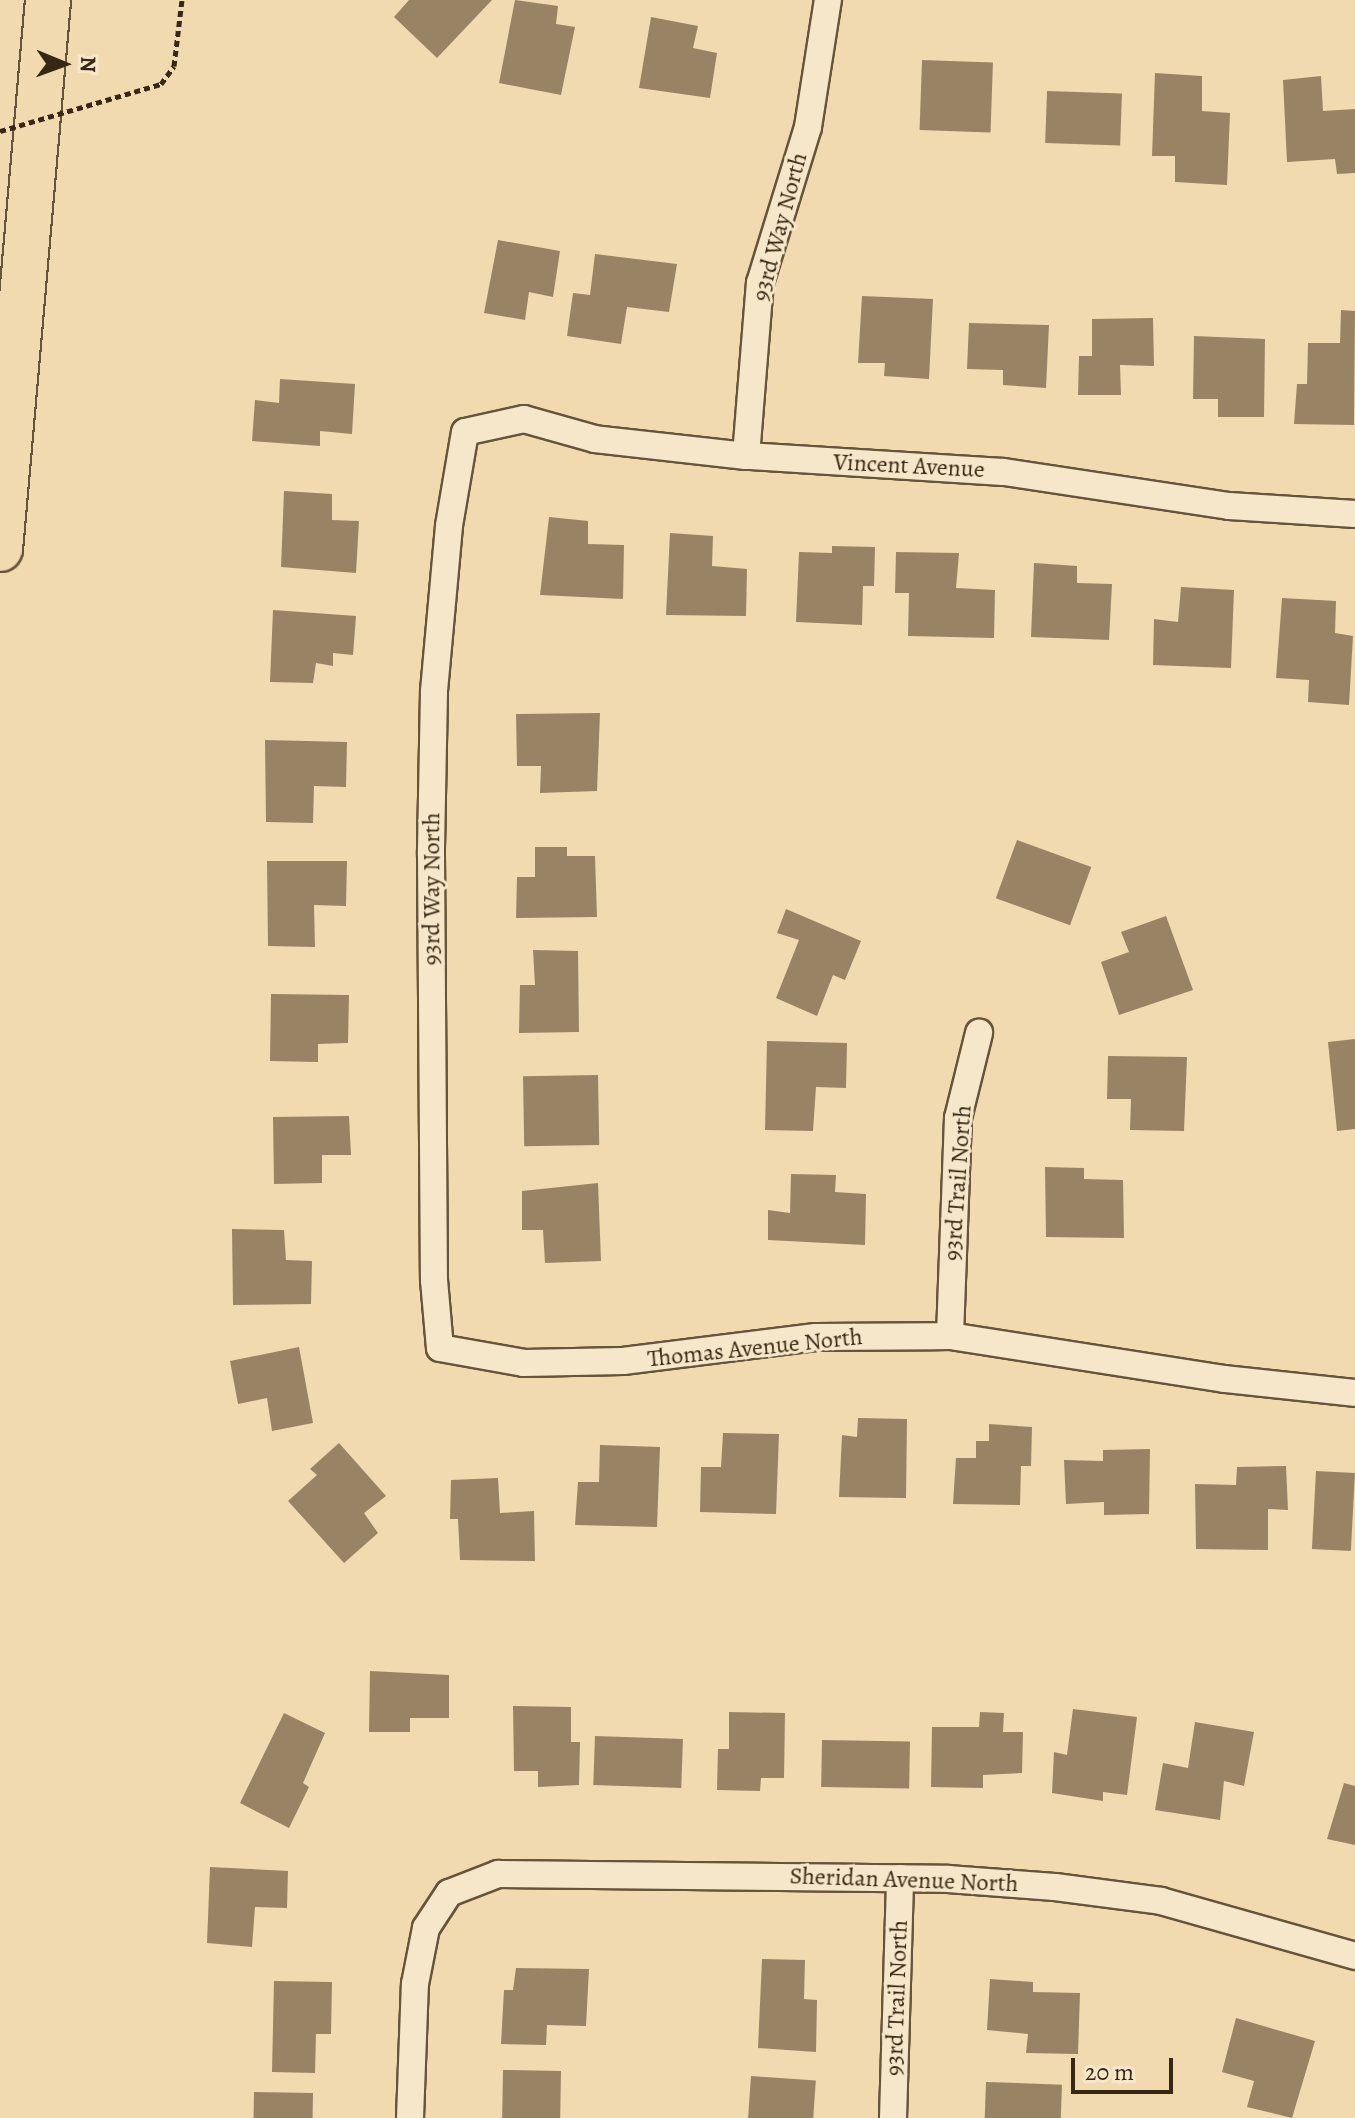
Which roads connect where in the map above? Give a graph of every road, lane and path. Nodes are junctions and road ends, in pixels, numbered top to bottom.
1 (27, 0) edge
2 (48, 0) edge
3 (182, 0) edge
4 (828, 0) edge
5 (0, 131) edge
6 (0, 259) edge
7 (465, 432) joint
8 (746, 456) junction
9 (1355, 514) edge
10 (0, 549) edge
11 (979, 1033) dead end
12 (950, 1336) junction
13 (440, 1348) joint
14 (1355, 1393) edge
15 (900, 1878) junction
16 (1355, 1956) edge
17 (410, 2118) edge
18 (893, 2118) edge

1 - 6 highway
2 - 10 highway
3 - 5 path, bridge
4 - 8 street, 93rd Way North
7 - 8 street, Vincent Avenue
7 - 13 street, 93rd Way North
8 - 9 street, Vincent Avenue
11 - 12 street, 93rd Trail North
12 - 13 street, Thomas Avenue North
12 - 14 street, Thomas Avenue North
15 - 16 street, Sheridan Avenue North
15 - 17 street, Sheridan Avenue North
15 - 18 street, 93rd Trail North

